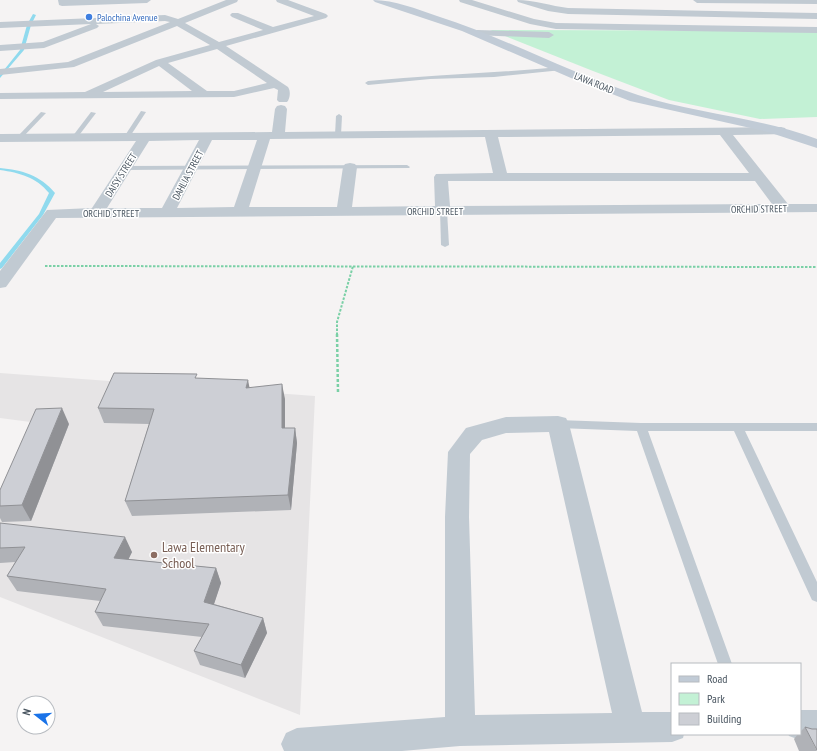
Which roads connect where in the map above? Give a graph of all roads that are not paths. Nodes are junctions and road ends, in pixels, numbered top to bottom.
1 (62, 0) edge
2 (147, 0) edge
3 (234, 0) edge
4 (280, 0) edge
5 (381, 0) edge
6 (463, 0) edge
7 (521, 0) edge
8 (688, 0) edge
9 (697, 0) edge
10 (817, 1) edge
11 (701, 14) junction
12 (235, 15) dead end
13 (817, 16) edge
14 (111, 20) junction
15 (179, 22) junction
16 (0, 25) edge
17 (715, 28) junction
18 (272, 30) junction
19 (817, 30) edge
20 (477, 33) junction
21 (740, 39) dead end
22 (217, 45) junction
23 (0, 48) edge
24 (160, 62) junction
25 (560, 69) junction
26 (0, 72) edge
27 (368, 83) dead end
28 (276, 84) junction
29 (205, 95) junction
30 (0, 96) edge
31 (83, 96) junction
32 (143, 112) dead end
33 (43, 113) dead end
34 (93, 113) dead end
35 (339, 116) dead end
36 (781, 131) junction
37 (724, 132) junction
38 (491, 134) junction
39 (338, 135) junction
40 (271, 136) junction
41 (20, 137) junction
42 (75, 137) junction
43 (128, 137) junction
44 (145, 137) junction
45 (207, 137) junction
46 (801, 137) junction
47 (0, 138) edge
48 (817, 138) edge
49 (817, 144) edge
50 (350, 167) junction
51 (407, 167) dead end
52 (125, 168) junction
53 (192, 168) junction
54 (255, 168) junction
55 (501, 177) junction
56 (759, 177) junction
57 (784, 208) junction
58 (817, 208) edge
59 (344, 211) junction
60 (443, 211) junction
61 (167, 212) junction
62 (240, 212) junction
63 (96, 213) junction
64 (446, 245) dead end
65 (0, 283) edge
66 (558, 424) junction
67 (641, 427) junction
68 (738, 427) junction
69 (817, 427) edge
70 (817, 596) edge
71 (725, 663) edge
72 (801, 725) edge
73 (817, 725) edge
74 (671, 727) edge
75 (631, 728) junction
76 (460, 731) junction
77 (297, 744) dead end

1 - 2 street
3 - 15 street
4 - 18 street
5 - 20 main road, LAWA ROAD
6 - 17 street
7 - 11 street
8 - 11 street
9 - 10 street
11 - 13 street
11 - 17 street
12 - 18 street
14 - 15 street
14 - 16 street
14 - 23 street
15 - 22 street
15 - 26 street
17 - 19 street
18 - 22 street
20 - 21 street
20 - 25 main road, LAWA ROAD
22 - 24 street
22 - 28 street
24 - 29 street
24 - 31 street
25 - 27 lane
25 - 36 main road, LAWA ROAD
28 - 29 street
28 - 40 street
29 - 31 street
30 - 31 street
32 - 43 lane
33 - 41 lane
34 - 42 lane
35 - 39 lane
36 - 37 street
36 - 46 main road, LAWA ROAD
37 - 38 street
37 - 56 street
38 - 39 street
38 - 55 street
39 - 40 street
40 - 45 street
40 - 54 street
41 - 42 street
41 - 47 street
42 - 43 street
43 - 44 street
44 - 45 street
44 - 52 street, DAISY STREET
45 - 53 street, DAHLIA STREET
46 - 48 street
46 - 49 main road, LAWA ROAD
50 - 51 lane
50 - 54 lane
50 - 59 street
52 - 53 lane
52 - 63 street, DAISY STREET
53 - 54 lane
53 - 61 street, DAHLIA STREET
54 - 62 street
55 - 56 street
55 - 60 street
56 - 57 street
57 - 58 street, ORCHID STREET
57 - 60 street, ORCHID STREET
59 - 60 street, ORCHID STREET
59 - 62 street, ORCHID STREET
60 - 64 lane
61 - 62 street, ORCHID STREET
61 - 63 street, ORCHID STREET
63 - 65 street, ORCHID STREET
66 - 67 lane
66 - 75 street
66 - 76 street
67 - 68 lane
67 - 71 lane
68 - 69 lane
68 - 70 lane
72 - 73 street
74 - 75 street
75 - 76 street
76 - 77 street

